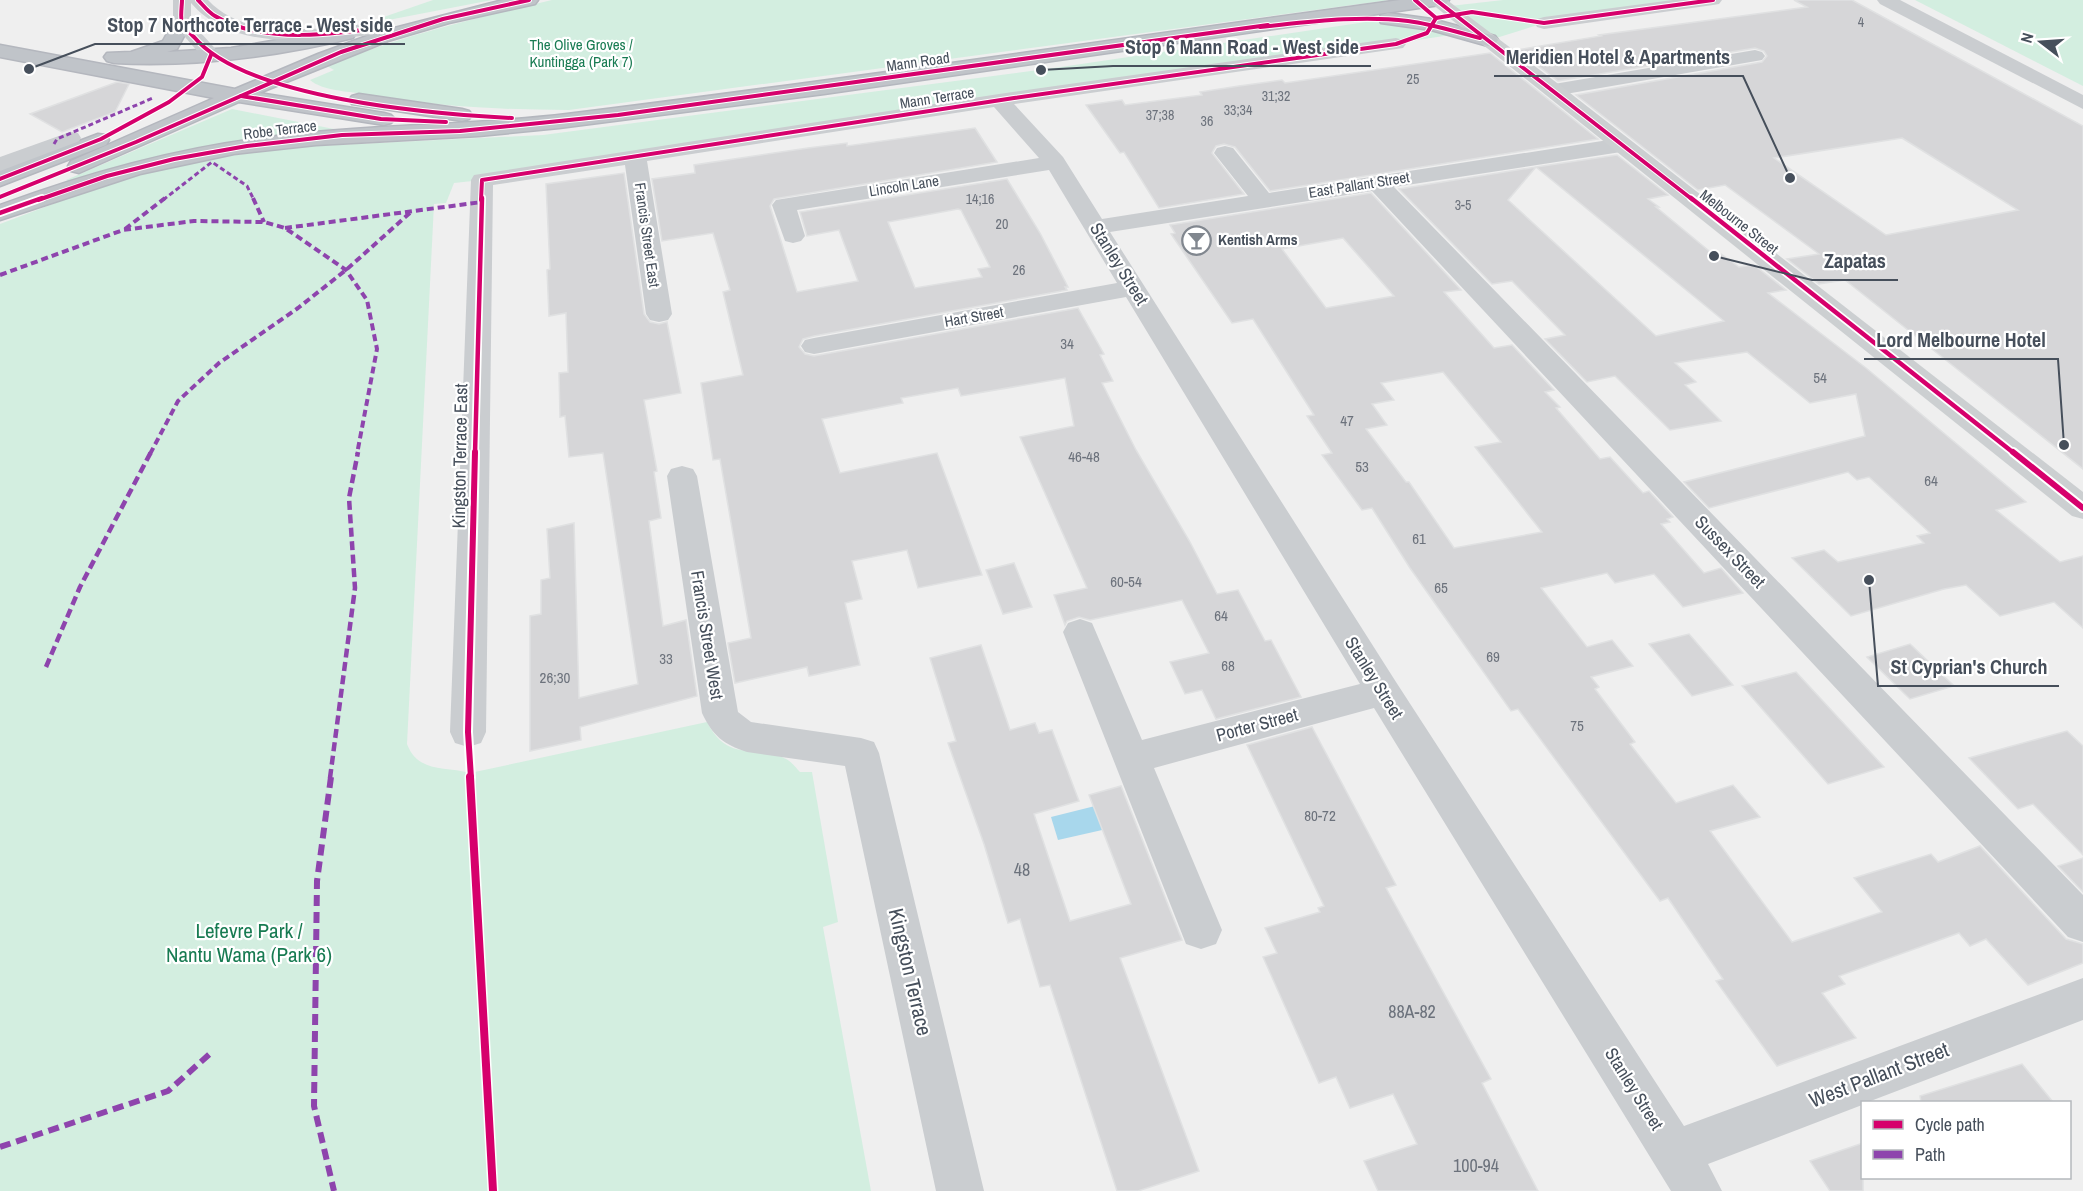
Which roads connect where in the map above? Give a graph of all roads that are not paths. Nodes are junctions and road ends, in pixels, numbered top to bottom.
1 (182, 0) edge
2 (198, 0) edge
3 (529, 0) edge
4 (1437, 0) edge
5 (1713, 0) edge
6 (1886, 0) edge
7 (475, 11) junction
8 (182, 23) junction
9 (1544, 23) dead end
10 (1245, 28) junction
11 (373, 29) junction
12 (0, 40) edge
13 (1488, 40) junction
14 (1396, 44) dead end
15 (0, 51) edge
16 (211, 55) junction
17 (1755, 56) dead end
18 (126, 58) junction
19 (272, 81) junction
20 (190, 88) junction
21 (1554, 90) junction
22 (1046, 93) junction
23 (240, 96) junction
24 (999, 100) junction
25 (2083, 103) edge
26 (572, 119) junction
27 (1051, 136) junction
28 (70, 138) dead end
29 (1622, 145) junction
30 (1225, 153) dead end
31 (635, 157) junction
32 (0, 165) edge
33 (0, 179) edge
34 (482, 180) joint
35 (1376, 182) junction
36 (0, 197) edge
37 (1263, 200) junction
38 (0, 213) edge
39 (1096, 227) junction
40 (793, 236) dead end
41 (1134, 288) junction
42 (658, 314) dead end
43 (814, 346) dead end
44 (682, 476) dead end
45 (2083, 508) edge
46 (1080, 632) dead end
47 (1383, 692) junction
48 (468, 732) dead end
49 (861, 753) joint
50 (1130, 759) junction
51 (2083, 923) edge
52 (1202, 930) dead end
53 (2083, 999) edge
54 (1675, 1153) junction
55 (960, 1191) edge
56 (1698, 1191) edge

1 - 8 street
2 - 11 street
3 - 7 highway
4 - 10 highway, Mann Road
4 - 13 main road, Melbourne Street
5 - 9 street
6 - 25 street
7 - 11 highway
7 - 19 highway
8 - 16 street
8 - 18 highway
10 - 13 highway
10 - 26 highway, Mann Road
11 - 16 highway
12 - 18 highway
13 - 21 main road, Melbourne Street
14 - 22 street, Mann Terrace
15 - 20 highway
16 - 18 highway
16 - 19 highway
16 - 20 highway
17 - 21 street
19 - 23 highway
19 - 26 highway
20 - 23 highway
20 - 33 highway
21 - 29 main road, Melbourne Street
22 - 24 street, Mann Terrace
22 - 27 street, Stanley Street
23 - 26 highway
23 - 36 highway
24 - 27 street, Stanley Street
24 - 31 street, Mann Terrace
26 - 38 highway, Robe Terrace
27 - 39 street, Stanley Street
27 - 40 street, Lincoln Lane
28 - 32 street
29 - 35 street, East Pallant Street
29 - 45 main road, Melbourne Street
30 - 37 street
31 - 34 street, Mann Terrace
31 - 42 street, Francis Street East
34 - 48 street, Kingston Terrace East
35 - 37 street, East Pallant Street
35 - 51 street, Sussex Street
37 - 39 street, East Pallant Street
39 - 41 street, Stanley Street
41 - 43 street, Hart Street
41 - 47 street, Stanley Street
44 - 49 street, Francis Street West
46 - 50 street
47 - 50 street, Porter Street
47 - 54 street, Stanley Street
49 - 55 street, Kingston Terrace
50 - 52 street
53 - 54 street, West Pallant Street
54 - 56 street, Stanley Street

